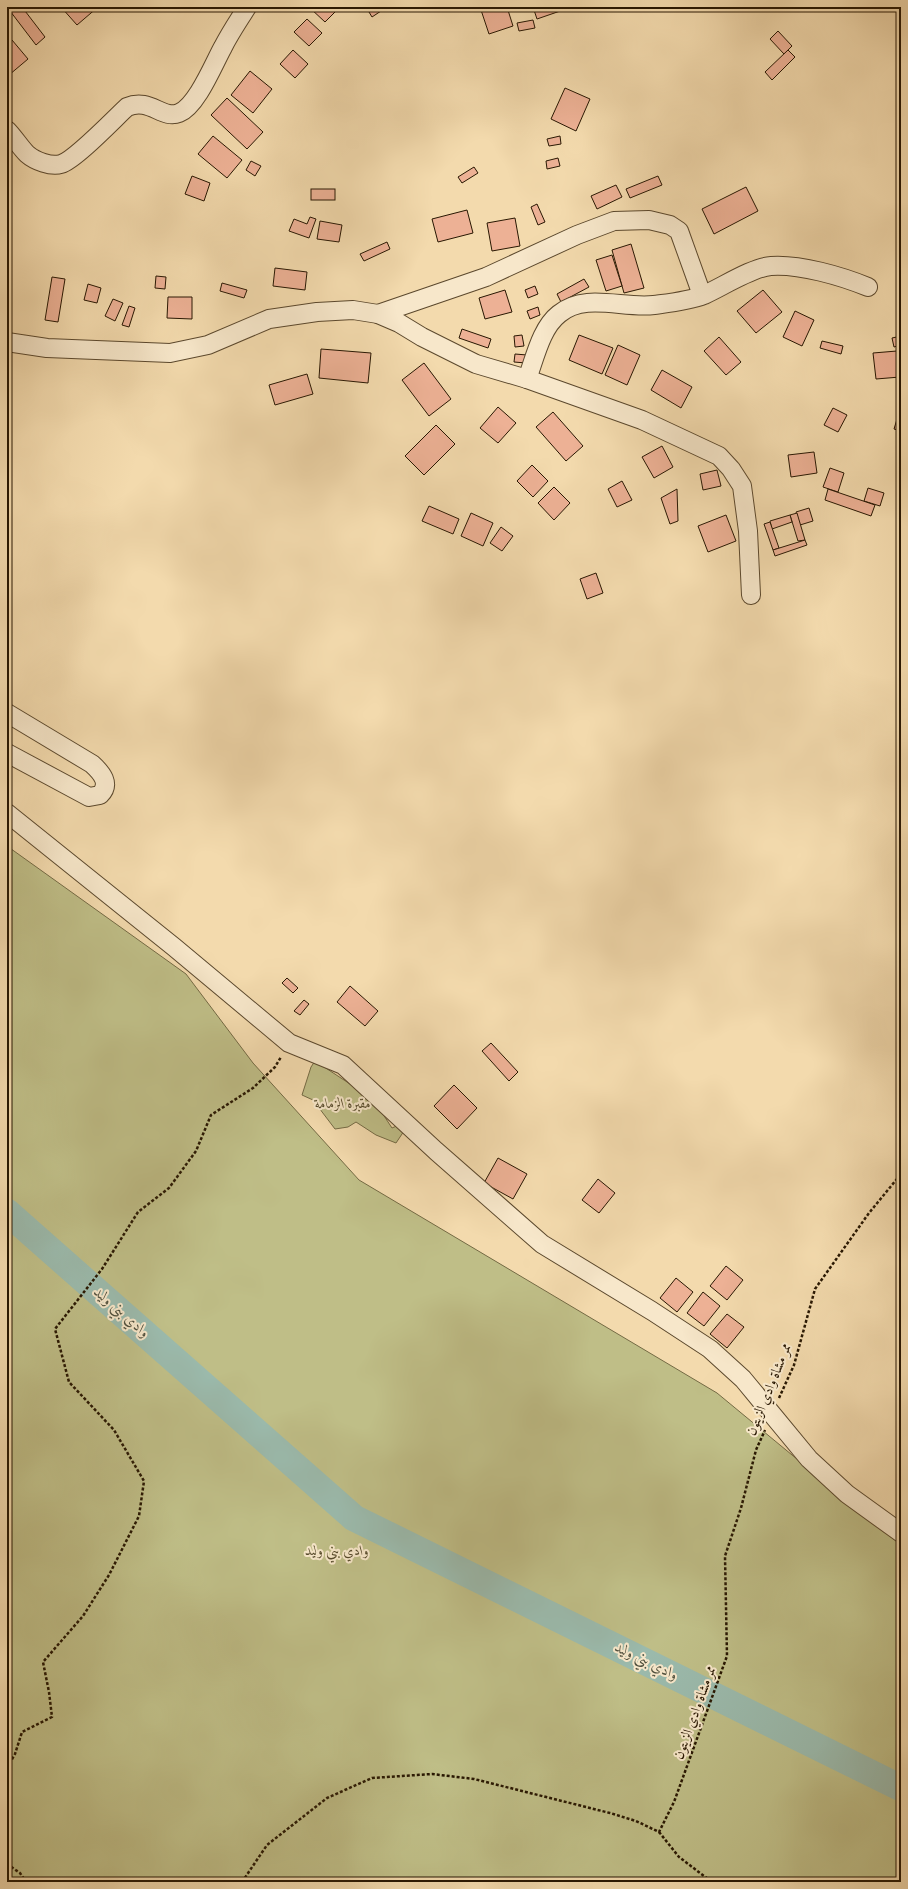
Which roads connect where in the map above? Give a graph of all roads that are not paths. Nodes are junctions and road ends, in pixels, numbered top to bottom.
1 (247, 7) edge
2 (7, 130) edge
3 (868, 287) dead end
4 (702, 295) junction
5 (378, 314) junction
6 (7, 342) edge
7 (527, 379) junction
8 (751, 595) dead end
9 (7, 713) edge
10 (7, 753) edge
11 (7, 813) edge
12 (901, 1533) edge

1 - 2 street
3 - 4 street
4 - 5 street
4 - 7 street
5 - 6 street
5 - 7 street
7 - 8 street
9 - 10 street
11 - 12 street

